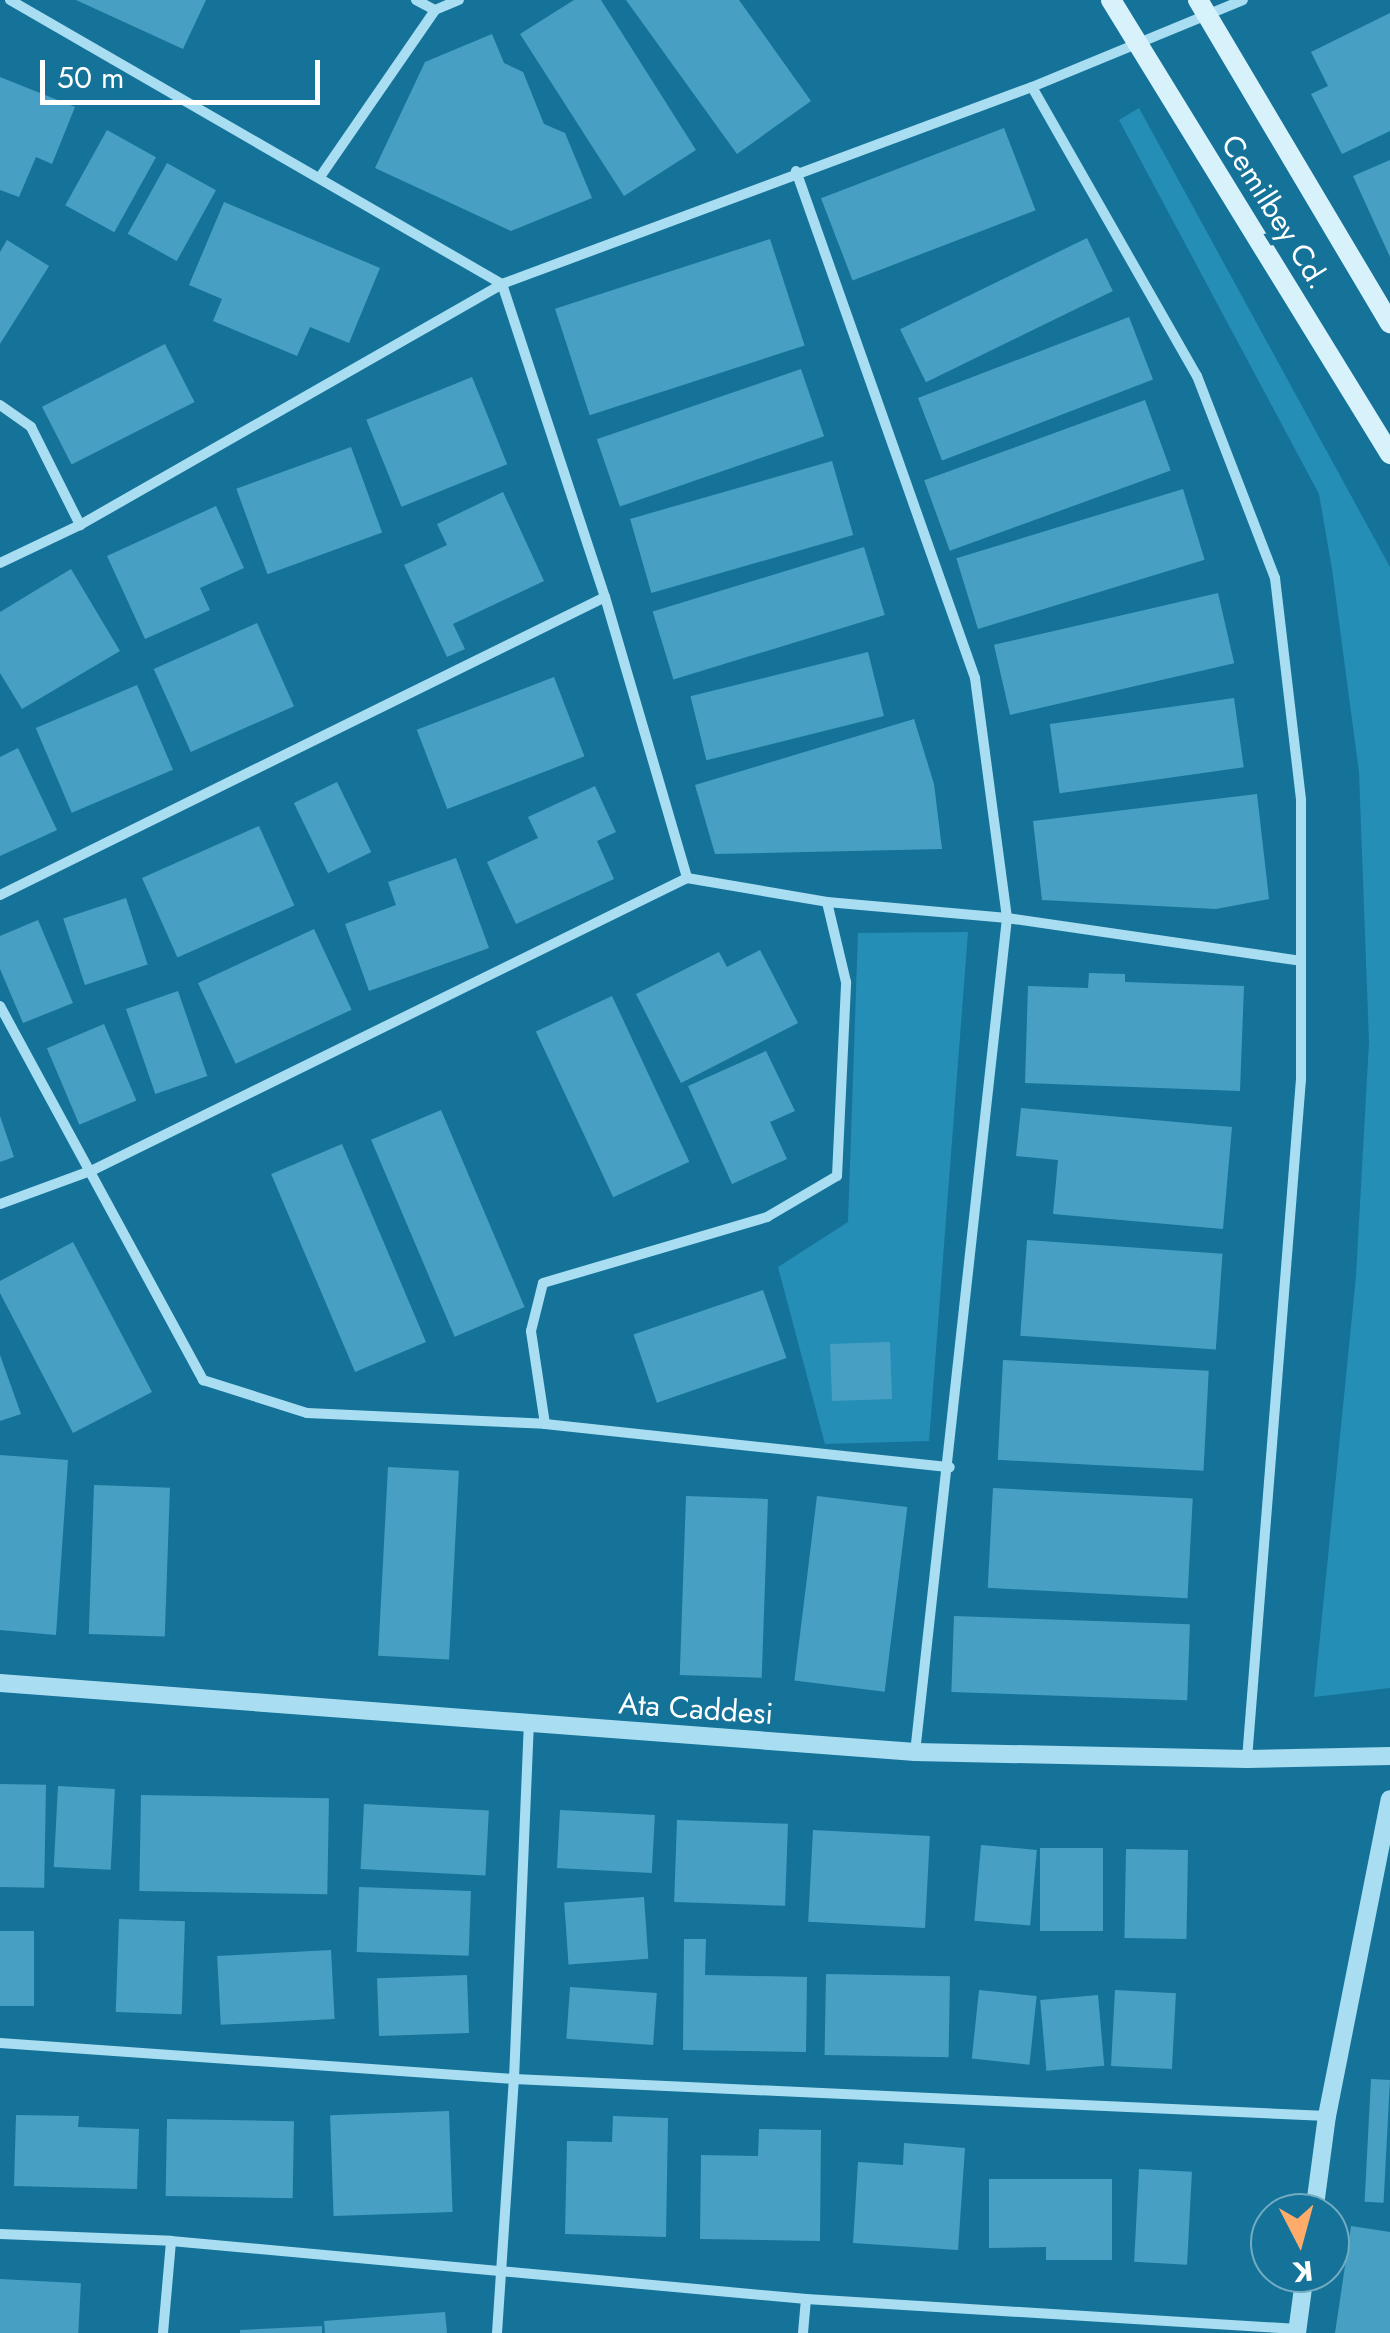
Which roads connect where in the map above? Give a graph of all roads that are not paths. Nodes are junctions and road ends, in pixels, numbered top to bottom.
1 (10, 0) edge
2 (416, 0) edge
3 (459, 0) edge
4 (1111, 0) edge
5 (1242, 0) edge
6 (1203, 7) edge
7 (434, 10) junction
8 (1136, 44) junction
9 (1032, 87) junction
10 (796, 171) junction
11 (320, 177) junction
12 (502, 284) junction
13 (1390, 323) edge
14 (0, 405) edge
15 (1390, 454) edge
16 (80, 526) junction
17 (0, 564) edge
18 (605, 597) junction
19 (687, 878) junction
20 (0, 894) edge
21 (827, 902) junction
22 (1007, 918) junction
23 (1301, 962) junction
24 (0, 1006) edge
25 (93, 1170) junction
26 (0, 1204) edge
27 (545, 1424) junction
28 (950, 1466) junction
29 (0, 1683) edge
30 (529, 1724) junction
31 (915, 1752) junction
32 (1390, 1756) edge
33 (1247, 1759) junction
34 (1390, 1799) edge
35 (0, 2043) edge
36 (514, 2079) junction
37 (1327, 2116) junction
38 (1317, 2193) edge
39 (0, 2234) edge
40 (171, 2241) junction
41 (503, 2270) junction
42 (1303, 2293) edge
43 (806, 2300) junction
44 (1297, 2331) edge
45 (163, 2333) edge
46 (497, 2333) edge
47 (804, 2333) edge

1 - 11 street
2 - 7 street
3 - 7 street
4 - 8 main road, Cemilbey Cd.
5 - 6 street
6 - 8 street
6 - 13 main road, Cemilbey Cd.
7 - 11 street
8 - 9 street
8 - 15 main road, Cemilbey Cd.
9 - 10 street
9 - 23 street
10 - 12 street
10 - 22 street
11 - 12 street
12 - 16 street
12 - 18 street
14 - 16 street
16 - 17 street
18 - 19 street
18 - 20 street
19 - 21 street
19 - 25 street
21 - 22 street
21 - 27 street
22 - 23 street
22 - 28 street
23 - 33 street
24 - 25 street
25 - 26 street
25 - 27 street
27 - 28 street
28 - 31 street
29 - 30 street, Ata Caddesi
30 - 31 street, Ata Caddesi
30 - 36 street
31 - 33 street, Ata Caddesi
32 - 33 street, Ata Caddesi
34 - 37 street
35 - 36 street
36 - 37 street
36 - 41 street
37 - 38 street
39 - 40 street
40 - 41 street
40 - 45 street
41 - 43 street
41 - 46 street
42 - 44 street
43 - 44 street
43 - 47 street

